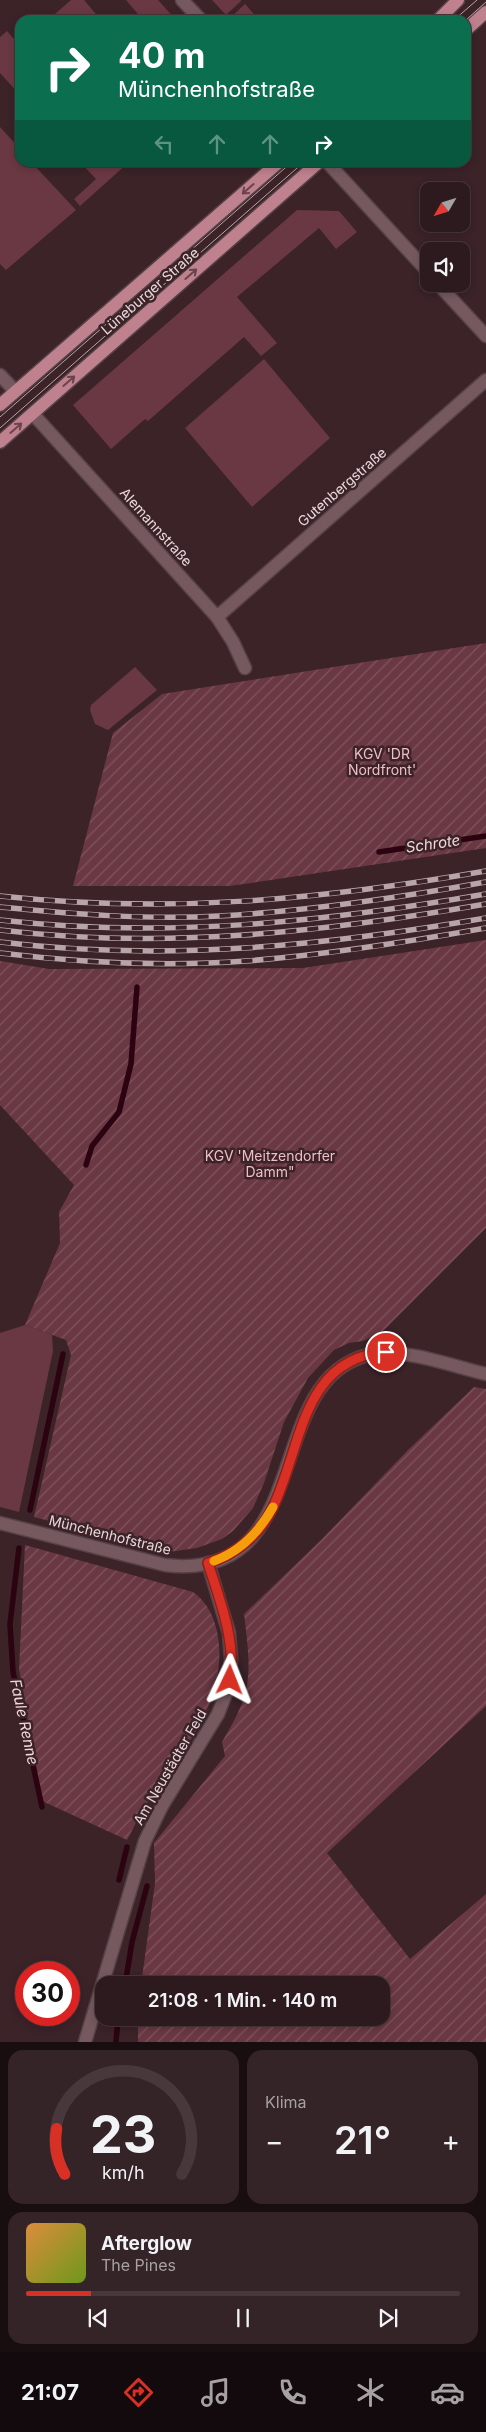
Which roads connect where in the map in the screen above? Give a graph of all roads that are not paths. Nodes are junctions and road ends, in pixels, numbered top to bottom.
1 (182, 0) edge
2 (458, 0) edge
3 (486, 12) edge
4 (196, 15) edge
5 (443, 15) edge
6 (471, 26) edge
7 (273, 167) edge
8 (313, 167) edge
9 (332, 167) edge
10 (420, 263) edge
11 (445, 292) edge
12 (486, 336) edge
13 (0, 375) edge
14 (486, 380) edge
15 (15, 391) junction
16 (0, 405) edge
17 (32, 414) junction
18 (0, 442) edge
19 (217, 616) junction
20 (245, 668) dead end
21 (486, 1374) edge
22 (0, 1523) edge
23 (208, 1563) junction
24 (85, 2042) edge

1 - 4 street
2 - 5 main road
3 - 6 main road
7 -> 15 main road, Lüneburger Straße
17 -> 8 main road, Lüneburger Straße
9 - 10 street
11 - 12 street
13 - 15 street
14 - 19 street, Gutenbergstraße
15 - 16 main road, Lüneburger Straße
18 -> 17 main road, Lüneburger Straße
17 - 19 street, Alemannstraße
19 - 20 street, Alemannstraße
21 - 23 street, Münchenhofstraße
22 - 23 street, Münchenhofstraße
23 - 24 street, Am Neustädter Feld

